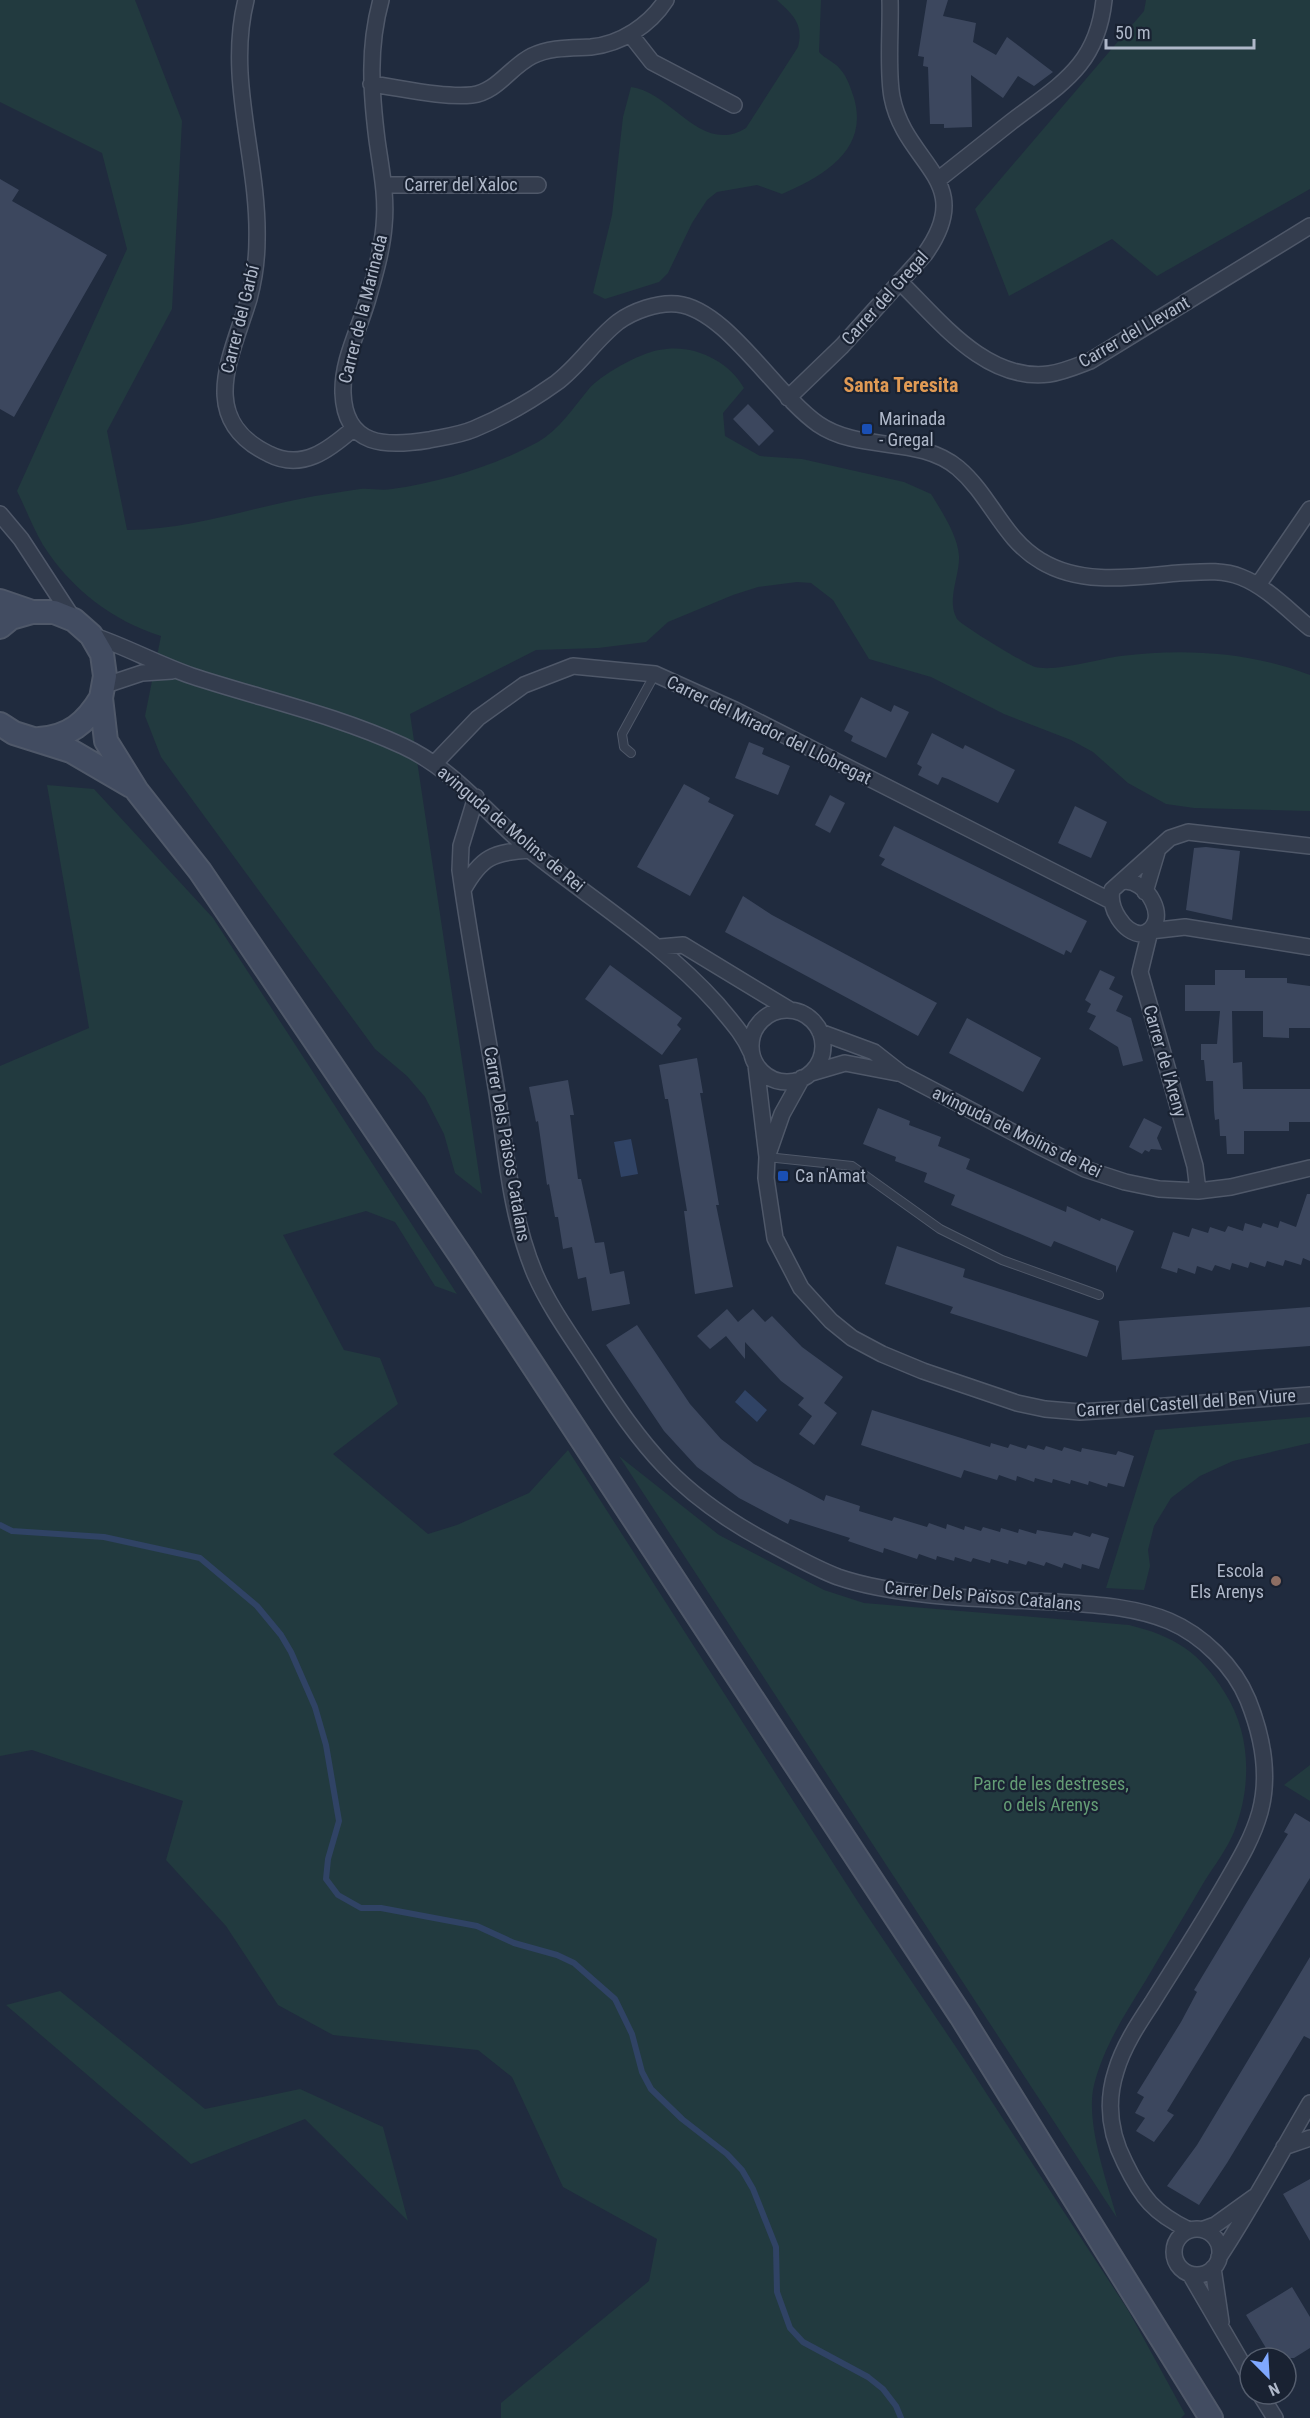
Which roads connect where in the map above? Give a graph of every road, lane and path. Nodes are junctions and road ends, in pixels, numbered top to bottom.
1 (246, 0) edge
2 (381, 0) edge
3 (666, 0) edge
4 (890, 0) edge
5 (1104, 0) edge
6 (630, 34) junction
7 (371, 84) junction
8 (734, 105) dead end
9 (939, 179) junction
10 (385, 185) junction
11 (538, 186) dead end
12 (1310, 226) edge
13 (900, 282) junction
14 (788, 398) junction
15 (354, 428) junction
16 (1310, 509) edge
17 (0, 514) edge
18 (1258, 585) junction
19 (0, 601) edge
20 (32, 612) junction
21 (0, 627) edge
22 (83, 628) junction
23 (1310, 628) edge
24 (181, 671) junction
25 (655, 674) junction
26 (102, 692) junction
27 (0, 724) edge
28 (28, 737) junction
29 (0, 742) edge
30 (631, 753) dead end
31 (434, 764) junction
32 (137, 790) junction
33 (476, 797) junction
34 (1310, 846) edge
35 (531, 850) junction
36 (1157, 852) junction
37 (1121, 882) junction
38 (463, 890) junction
39 (1145, 892) junction
40 (1111, 901) junction
41 (1150, 931) junction
42 (660, 947) junction
43 (1310, 947) edge
44 (790, 1010) junction
45 (820, 1032) junction
46 (754, 1059) junction
47 (902, 1074) junction
48 (806, 1076) junction
49 (767, 1157) junction
50 (1310, 1168) edge
51 (1198, 1191) junction
52 (1099, 1295) dead end
53 (1310, 1395) edge
54 (1310, 2103) edge
55 (1310, 2138) edge
56 (1284, 2147) junction
57 (1254, 2198) junction
58 (1197, 2230) junction
59 (1216, 2263) junction
60 (1190, 2274) junction
61 (1223, 2331) junction
62 (1238, 2357) edge
63 (1210, 2418) edge

1 - 15 street, Carrer del Garbí
2 - 7 street, Carrer de la Marinada
3 - 6 street
4 - 9 street, Carrer del Gregal
5 - 9 street
6 - 7 street
6 - 8 street
7 - 10 street, Carrer de la Marinada
9 - 13 street, Carrer del Gregal
10 - 11 street, Carrer del Xaloc
10 - 15 street, Carrer de la Marinada
12 - 13 street, Carrer del Llevant
13 - 14 street, Carrer del Gregal
14 - 15 street
14 - 18 street
16 - 18 street
17 - 22 street
18 - 23 street
19 - 20 street
20 - 21 street
20 - 22 street
22 - 24 street, avinguda de Molins de Rei
22 - 26 street
24 - 26 street, avinguda de Molins de Rei
24 - 31 street, avinguda de Molins de Rei
25 - 30 lane
25 - 31 street, Carrer del Mirador del Llobregat
25 - 40 street, Carrer del Mirador del Llobregat
26 - 28 street
26 - 32 street
27 - 28 street
28 - 29 street
28 - 32 street
31 - 33 street, avinguda de Molins de Rei
32 - 63 street
33 - 35 street, avinguda de Molins de Rei
33 - 38 street, Carrer Dels Països Catalans
34 - 36 street
35 - 38 street
35 - 42 street, avinguda de Molins de Rei
36 - 37 street
36 - 39 street
37 - 39 street
37 - 40 street
38 - 58 street, Carrer Dels Països Catalans
39 - 41 street
40 - 41 street
41 - 43 street
41 - 51 street, Carrer de l'Areny
42 - 44 street
42 - 46 street, avinguda de Molins de Rei
44 - 45 street
44 - 46 street
45 - 47 street, avinguda de Molins de Rei
45 - 48 street
46 - 48 street
46 - 49 street, Carrer del Castell del Ben Viure
47 - 48 street, avinguda de Molins de Rei
47 - 51 street, avinguda de Molins de Rei
48 - 49 street, Carrer del Castell del Ben Viure
49 - 52 lane
49 - 53 street, Carrer del Castell del Ben Viure
50 - 51 street, avinguda de Molins de Rei
54 - 56 street
55 - 56 street
56 - 57 street
57 - 58 street
57 - 59 street
58 - 59 street
58 - 60 street
59 - 60 street
59 - 61 street
60 - 61 street
61 - 62 street

